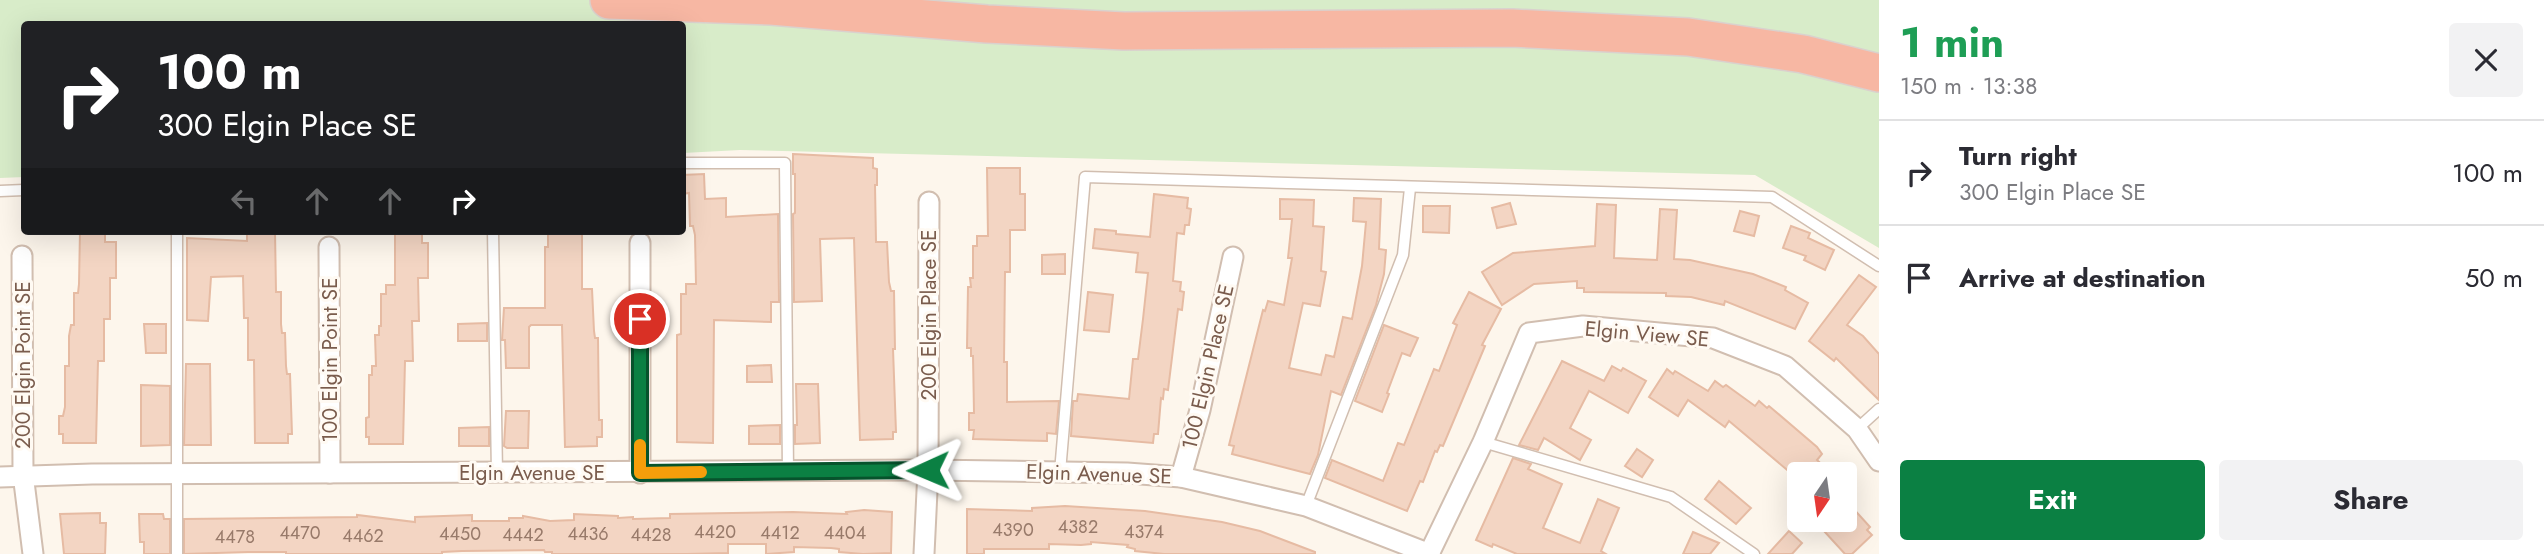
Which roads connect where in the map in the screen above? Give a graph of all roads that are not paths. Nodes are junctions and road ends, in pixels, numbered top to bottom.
1 (609, 0) edge
2 (1879, 73) edge
3 (686, 163) edge
4 (1410, 188) junction
5 (21, 190) edge
6 (0, 191) edge
7 (929, 202) dead end
8 (177, 235) edge
9 (493, 235) edge
10 (640, 243) dead end
11 (329, 247) dead end
12 (22, 256) dead end
13 (1233, 257) dead end
14 (1879, 267) edge
15 (1879, 409) edge
16 (1857, 429) junction
17 (1483, 442) junction
18 (1879, 461) edge
19 (928, 470) junction
20 (788, 471) junction
21 (330, 472) junction
22 (1059, 472) junction
23 (178, 473) junction
24 (640, 473) junction
25 (23, 474) junction
26 (496, 474) junction
27 (0, 477) edge
28 (1181, 477) junction
29 (1306, 506) junction
30 (33, 554) edge
31 (177, 554) edge
32 (924, 554) edge
33 (1429, 554) edge
34 (1754, 554) edge

1 - 2 highway
3 - 20 lane
4 - 14 lane
4 - 22 lane
4 - 29 lane
5 - 6 lane
7 - 19 street, 200 Elgin Place SE
8 - 23 lane
9 - 26 lane
10 - 24 street
11 - 21 street, 100 Elgin Point SE
12 - 25 street, 200 Elgin Point SE
13 - 28 street, 100 Elgin Place SE
15 - 16 lane
16 - 17 street, Elgin View SE
16 - 18 street, Elgin View SE
17 - 33 street, Elgin View SE
17 - 34 lane
19 - 20 street, Elgin Avenue SE
19 - 22 street, Elgin Avenue SE
19 - 32 street, 200 Elgin Place SE
20 - 24 street, Elgin Avenue SE
21 - 23 street, Elgin Avenue SE
21 - 26 street, Elgin Avenue SE
22 - 28 street, Elgin Avenue SE
23 - 25 street, Elgin Avenue SE
23 - 31 lane
24 - 26 street, Elgin Avenue SE
25 - 27 street, Elgin Avenue SE
25 - 30 street, 200 Elgin Point SE
28 - 29 street, Elgin Avenue SE
29 - 33 street, Elgin Avenue SE

